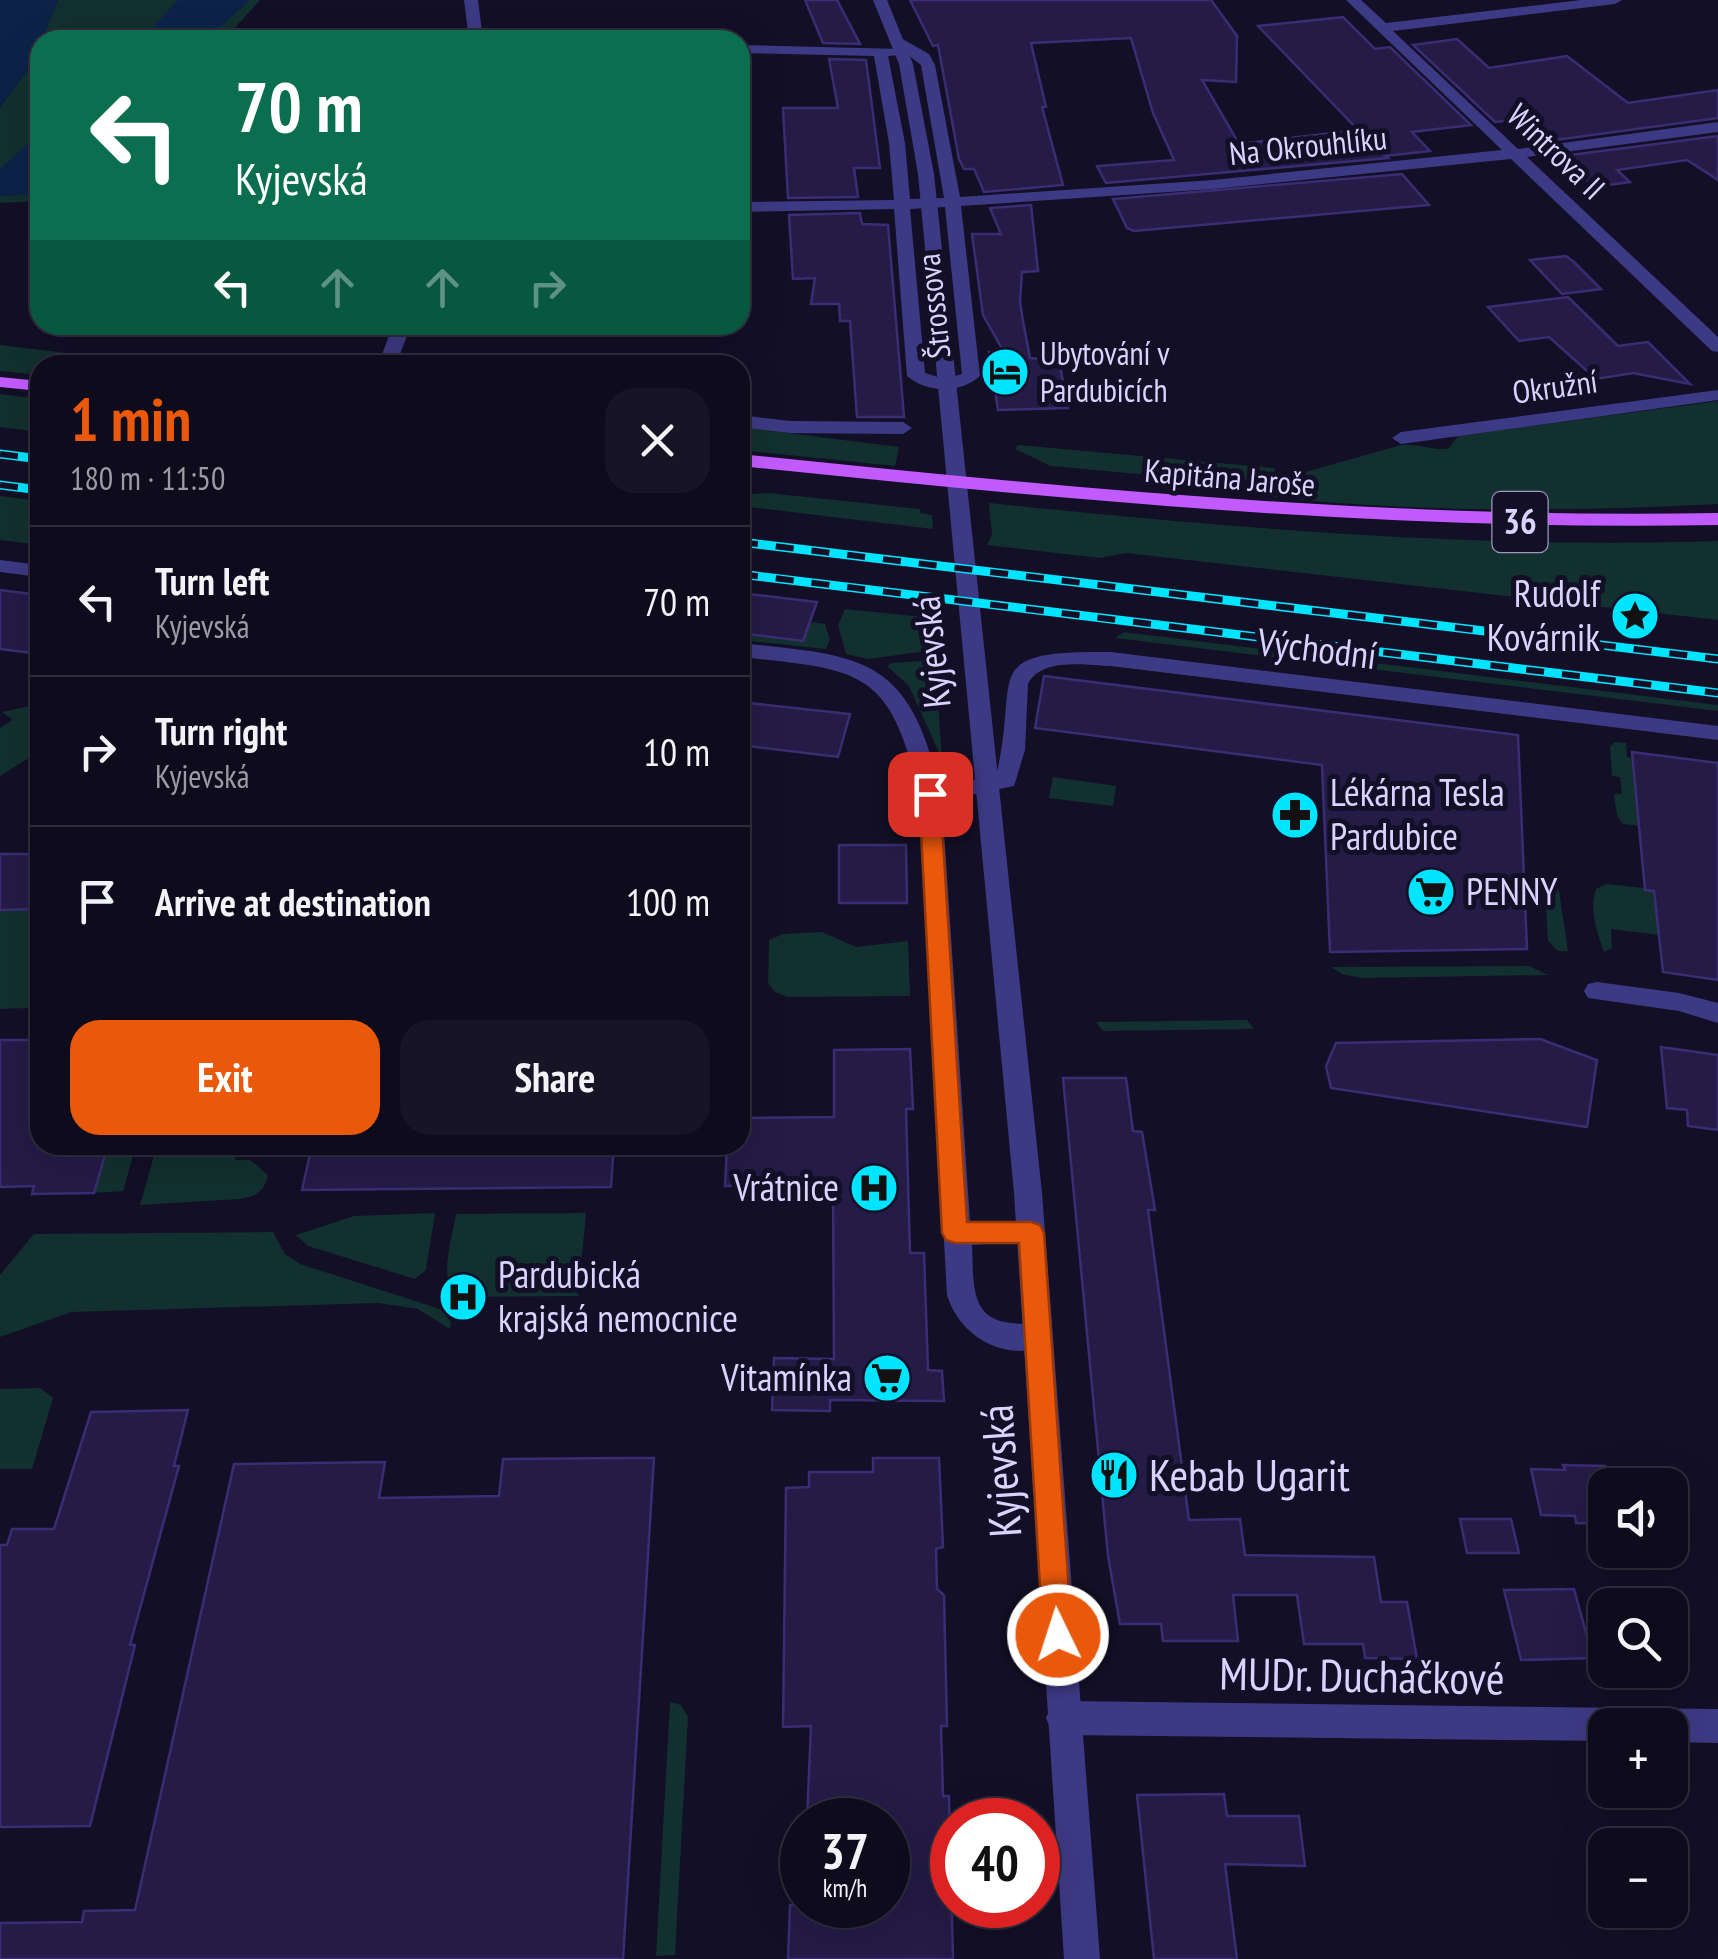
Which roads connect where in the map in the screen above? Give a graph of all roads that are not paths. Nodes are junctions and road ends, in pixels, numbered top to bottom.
1 (471, 0) edge
2 (880, 0) edge
3 (1353, 0) edge
4 (1477, 0) edge
5 (1615, 0) edge
6 (1495, 16) junction
7 (1382, 28) junction
8 (475, 30) edge
9 (750, 48) edge
10 (880, 52) junction
11 (902, 52) junction
12 (1718, 127) edge
13 (1515, 154) junction
14 (953, 205) junction
15 (750, 207) edge
16 (902, 207) junction
17 (1718, 347) edge
18 (0, 382) edge
19 (30, 385) edge
20 (1718, 395) edge
21 (750, 422) edge
22 (903, 428) dead end
23 (1401, 438) dead end
24 (750, 461) edge
25 (1718, 519) edge
26 (0, 566) edge
27 (30, 570) edge
28 (750, 651) edge
29 (1718, 734) edge
30 (930, 794) junction
31 (1597, 991) dead end
32 (1718, 1013) edge
33 (955, 1233) junction
34 (1031, 1233) junction
35 (1037, 1336) junction
36 (1063, 1718) junction
37 (1588, 1724) edge
38 (1688, 1725) edge
39 (1718, 1726) edge
40 (1082, 1959) edge

1 - 8 street
2 - 11 street, Štrossova
3 - 7 street, Wintrova II
4 - 6 street
5 - 6 street
6 - 7 street
7 - 13 street, Wintrova II
9 - 10 street
10 - 11 street
10 - 16 street, Štrossova
11 - 14 street, Štrossova
11 - 34 street, Kyjevská
12 - 13 street, Na Okrouhlíku
13 - 14 street, Na Okrouhlíku
13 - 17 street, Wintrova II
14 - 16 street, Na Okrouhlíku
14 - 16 street, Štrossova
15 - 16 street, Na Okrouhlíku
18 - 19 main road
20 - 23 street, Okružní
21 - 22 street
24 - 25 main road, Kapitána Jaroše / 36
26 - 27 street
28 - 30 street, Kyjevská
29 - 30 street, Východní
30 - 33 street
31 - 32 street
33 - 34 street
33 - 35 street
34 - 35 street, Kyjevská
35 - 36 street, Kyjevská
36 - 37 street, MUDr. Ducháčkové
36 - 40 street, Kyjevská
38 - 39 street

